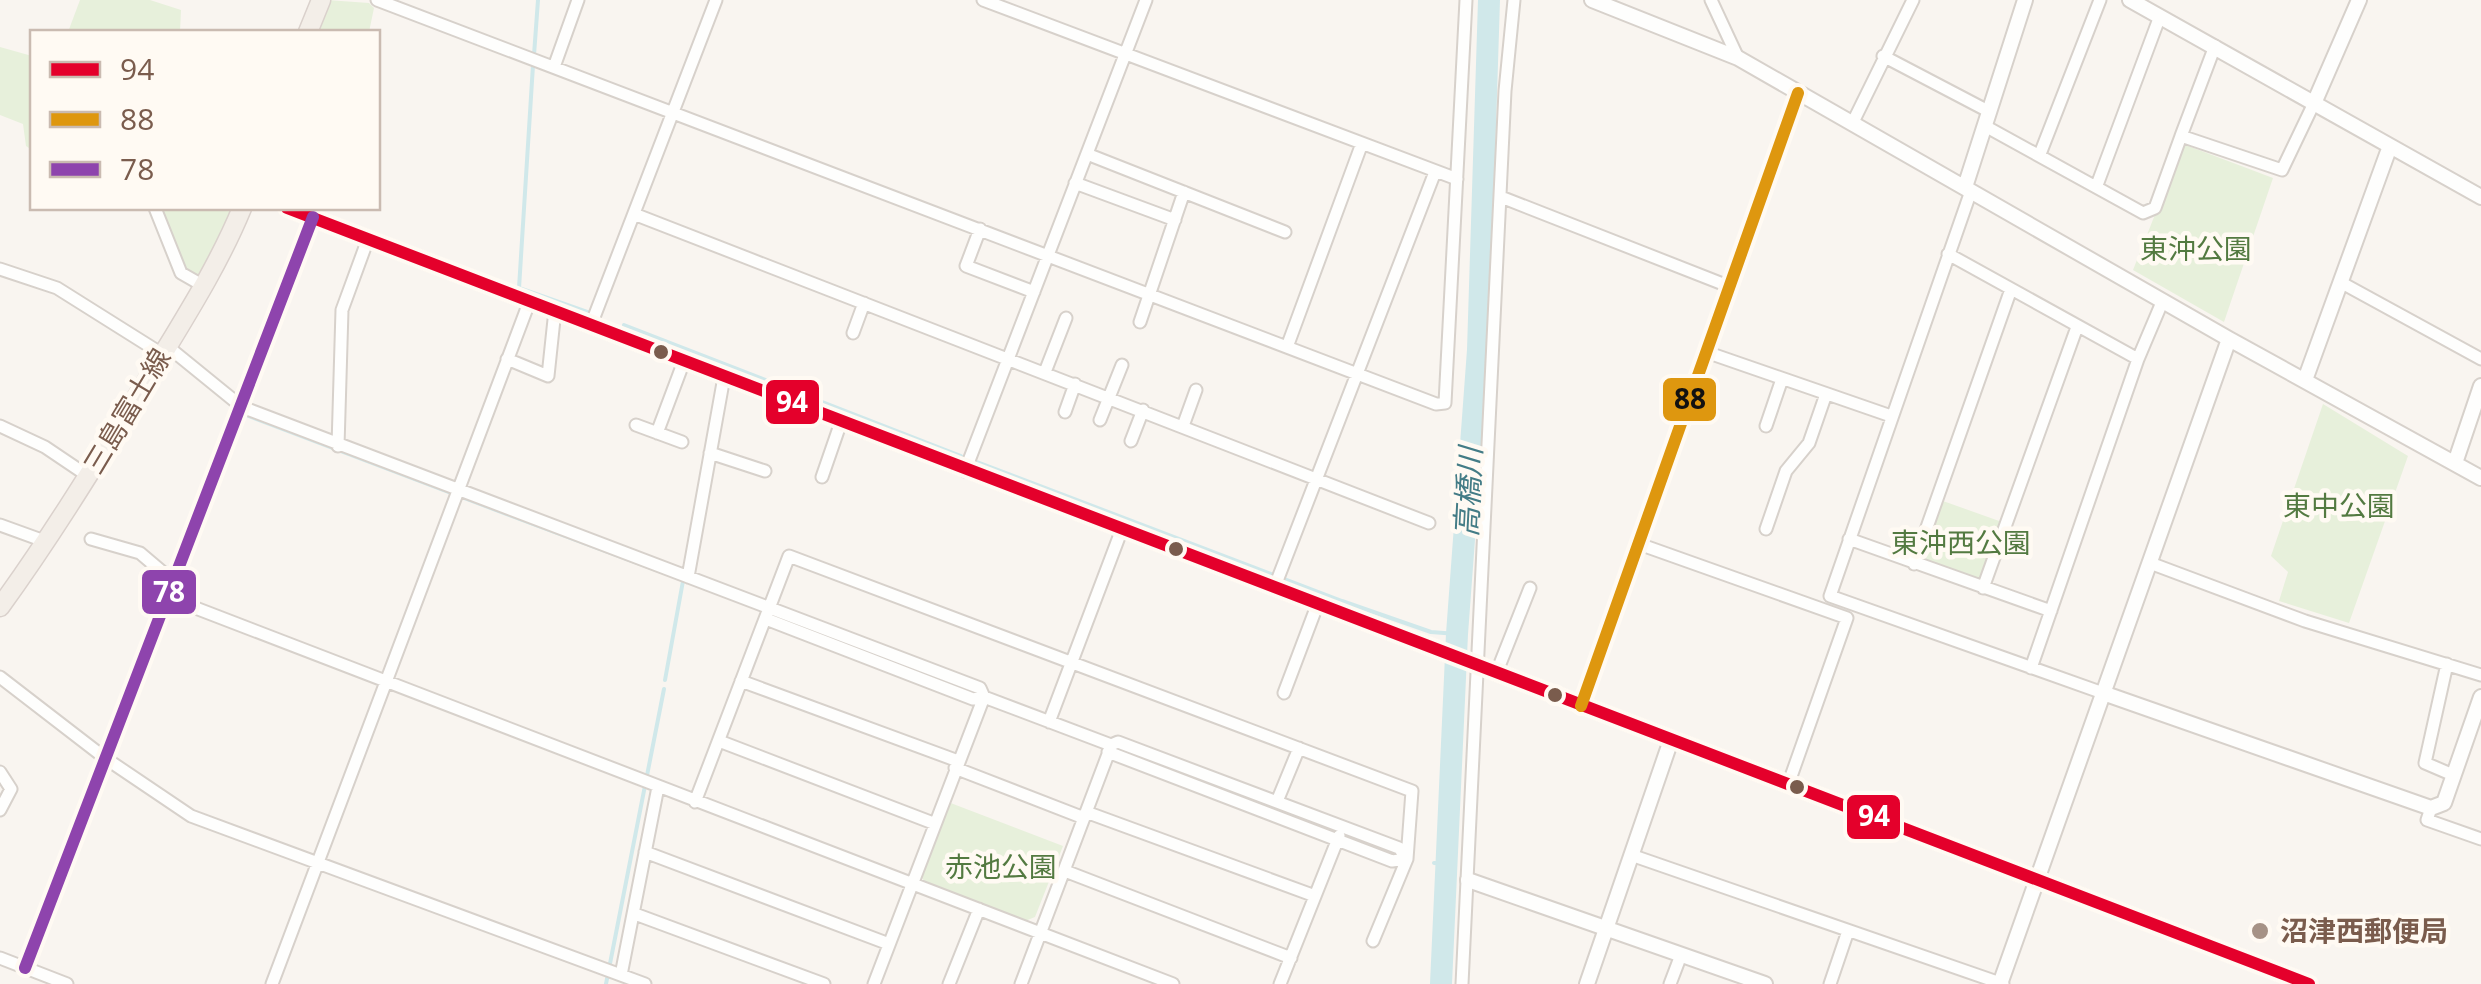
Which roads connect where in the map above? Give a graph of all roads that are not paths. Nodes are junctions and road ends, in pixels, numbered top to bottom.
1 (321, 0) edge
2 (377, 0) edge
3 (578, 0) edge
4 (716, 0) edge
5 (983, 0) edge
6 (1146, 0) edge
7 (1466, 0) edge
8 (1514, 0) edge
9 (1592, 0) edge
10 (1712, 0) edge
11 (1913, 0) edge
12 (2025, 0) edge
13 (2100, 0) edge
14 (2130, 0) edge
15 (2359, 0) edge
16 (2160, 16) junction
17 (309, 30) edge
18 (2215, 46) junction
19 (1125, 55) junction
20 (1883, 56) junction
21 (1738, 58) junction
22 (548, 64) junction
23 (1798, 92) junction
24 (2315, 101) junction
25 (673, 112) junction
26 (1988, 119) junction
27 (1852, 122) junction
28 (2181, 136) junction
29 (1361, 146) junction
30 (2390, 146) junction
31 (1087, 154) junction
32 (2040, 154) junction
33 (1435, 172) junction
34 (1457, 179) junction
35 (1076, 183) junction
36 (2097, 186) junction
37 (1968, 189) junction
38 (1184, 192) junction
39 (1501, 196) junction
40 (2481, 198) edge
41 (156, 210) edge
42 (241, 210) edge
43 (293, 210) edge
44 (634, 214) junction
45 (313, 217) junction
46 (1175, 220) junction
47 (980, 228) junction
48 (1285, 232) dead end
49 (368, 239) junction
50 (1048, 254) junction
51 (1948, 254) junction
52 (0, 269) edge
53 (2342, 282) junction
54 (202, 286) junction
55 (1728, 286) junction
56 (1034, 292) junction
57 (2010, 292) junction
58 (1150, 294) junction
59 (530, 300) junction
60 (2163, 300) junction
61 (864, 302) junction
62 (555, 310) junction
63 (1066, 318) dead end
64 (1140, 322) dead end
65 (591, 325) junction
66 (2077, 327) junction
67 (854, 333) dead end
68 (2228, 339) junction
69 (1287, 346) junction
70 (165, 350) junction
71 (1706, 352) junction
72 (1010, 358) junction
73 (508, 359) junction
74 (2138, 359) junction
75 (2481, 359) edge
76 (684, 361) junction
77 (1122, 365) dead end
78 (1045, 372) junction
79 (1359, 374) junction
80 (724, 377) junction
81 (1782, 379) junction
82 (2305, 380) junction
83 (1075, 384) junction
84 (2481, 386) edge
85 (1196, 390) dead end
86 (1826, 394) junction
87 (1110, 397) junction
88 (242, 407) junction
89 (1143, 410) junction
90 (1065, 412) dead end
91 (1891, 416) junction
92 (1100, 420) dead end
93 (841, 422) junction
94 (636, 425) dead end
95 (0, 426) edge
96 (1183, 426) junction
97 (1766, 426) dead end
98 (657, 433) junction
99 (1132, 441) dead end
100 (682, 442) dead end
101 (338, 446) junction
102 (710, 453) junction
103 (2455, 463) junction
104 (966, 470) junction
105 (765, 471) dead end
106 (88, 476) junction
107 (822, 477) dead end
108 (1318, 478) junction
109 (2481, 478) edge
110 (462, 491) junction
111 (1429, 523) dead end
112 (0, 525) edge
113 (1122, 529) junction
114 (1766, 530) dead end
115 (1849, 538) junction
116 (90, 539) dead end
117 (47, 542) junction
118 (1639, 544) junction
119 (2150, 563) junction
120 (1914, 564) junction
121 (688, 577) junction
122 (1277, 580) junction
123 (173, 581) junction
124 (1530, 588) dead end
125 (1983, 588) junction
126 (167, 598) junction
127 (1318, 603) junction
128 (0, 607) edge
129 (2051, 611) junction
130 (768, 614) junction
131 (1074, 662) junction
132 (2448, 664) junction
133 (1475, 666) junction
134 (2031, 668) junction
135 (1496, 674) junction
136 (2481, 675) edge
137 (0, 677) edge
138 (386, 680) junction
139 (741, 681) junction
140 (1284, 693) dead end
141 (2103, 693) junction
142 (984, 697) junction
143 (2481, 697) edge
144 (1581, 706) junction
145 (1050, 722) junction
146 (1671, 740) junction
147 (719, 741) junction
148 (1299, 748) junction
149 (1110, 749) junction
150 (105, 758) junction
151 (956, 764) junction
152 (0, 772) edge
153 (2453, 775) junction
154 (1788, 785) junction
155 (658, 786) junction
156 (1278, 799) junction
157 (695, 802) junction
158 (2430, 808) junction
159 (0, 810) edge
160 (1085, 815) junction
161 (933, 823) junction
162 (1340, 834) junction
163 (2481, 839) edge
164 (645, 852) junction
165 (1631, 854) junction
166 (1408, 859) junction
167 (314, 864) junction
168 (1066, 871) junction
169 (1468, 880) junction
170 (910, 882) junction
171 (2037, 882) junction
172 (1316, 896) junction
173 (979, 909) junction
174 (635, 914) junction
175 (1606, 928) junction
176 (1848, 931) junction
177 (1040, 932) junction
178 (1373, 940) dead end
179 (889, 944) junction
180 (1680, 955) junction
181 (0, 958) edge
182 (1291, 958) junction
183 (25, 968) junction
184 (622, 975) junction
185 (1749, 982) edge
186 (60, 983) edge
187 (272, 984) edge
188 (644, 984) edge
189 (824, 984) edge
190 (874, 984) edge
191 (949, 984) edge
192 (1021, 984) edge
193 (1172, 984) edge
194 (1280, 984) edge
195 (1462, 984) edge
196 (1587, 984) edge
197 (1670, 984) edge
198 (1765, 984) edge
199 (1830, 984) edge
200 (2001, 984) edge
201 (2309, 984) edge

1 - 17 main road
2 - 22 street
3 - 22 street
4 - 25 street
5 - 19 street
6 - 19 street
7 - 34 street
8 - 39 street
9 - 21 street
10 - 21 street
11 - 20 street
12 - 26 street
13 - 32 street
14 - 16 street
15 - 24 street
16 - 18 street
16 - 36 street
18 - 24 street
18 - 28 street
19 - 29 street
19 - 31 street
20 - 26 street
20 - 27 street
21 - 23 street
22 - 25 street
23 - 27 street
23 - 55 street
24 - 28 street
24 - 30 street
25 - 44 street
25 - 47 street
26 - 32 street
26 - 37 street
27 - 37 street
28 - 36 street
29 - 33 street
29 - 69 street
30 - 40 street
30 - 53 street
31 - 35 street
31 - 38 street
32 - 36 street
33 - 34 street
33 - 79 street
34 - 79 street
35 - 46 street
35 - 50 street
37 - 51 street
37 - 60 street
38 - 46 street
38 - 48 street
39 - 55 street
39 - 133 street
41 - 54 street
42 - 54 main road, 三島富士線
43 - 45 main road
44 - 61 street
44 - 65 street
45 - 49 main road
45 - 88 street
46 - 58 street
47 - 50 street
47 - 56 street
49 - 59 main road
49 - 101 street
50 - 56 street
50 - 58 street
51 - 57 street
51 - 91 street
52 - 70 street
53 - 75 street
53 - 82 street
54 - 70 main road, 三島富士線
55 - 71 street
56 - 72 street
57 - 66 street
57 - 120 street
58 - 64 street
58 - 69 street
59 - 62 main road
59 - 73 street
60 - 68 street
60 - 74 street
61 - 67 street
61 - 72 street
62 - 65 main road
62 - 73 street
63 - 78 street
65 - 76 main road
66 - 74 street
66 - 125 street
68 - 82 street
68 - 119 street
69 - 79 street
70 - 88 street
70 - 106 main road, 三島富士線
71 - 81 street
71 - 118 street
72 - 78 street
72 - 104 street
73 - 110 street
74 - 129 street
76 - 80 main road
76 - 98 street
77 - 87 street
78 - 83 street
79 - 108 street
80 - 93 main road
80 - 102 street
81 - 86 street
81 - 97 street
82 - 103 street
83 - 87 street
83 - 90 street
84 - 103 street
85 - 96 street
86 - 91 street
86 - 114 street
87 - 89 street
87 - 92 street
88 - 101 street
88 - 123 street
89 - 96 street
89 - 99 street
91 - 115 street
93 - 104 main road
93 - 107 street
94 - 98 street
95 - 106 street
96 - 108 street
98 - 100 street
101 - 110 street
102 - 105 street
102 - 121 street
103 - 109 street
104 - 113 main road
106 - 117 main road, 三島富士線
108 - 111 street
108 - 122 street
110 - 121 street
110 - 138 street
112 - 117 street
113 - 122 main road
113 - 131 street
115 - 120 street
115 - 134 street
116 - 123 street
117 - 128 main road, 三島富士線
118 - 144 street
118 - 154 street
119 - 132 street
119 - 141 street
120 - 125 street
121 - 130 street
122 - 127 main road
123 - 126 street
124 - 135 street
125 - 129 street
126 - 138 street
126 - 150 street
127 - 133 main road
127 - 140 street
129 - 134 street
130 - 131 street
130 - 139 street
130 - 142 street
131 - 145 street
131 - 148 street
132 - 136 street
132 - 153 street
133 - 135 main road
133 - 169 street
134 - 141 street
135 - 144 main road
137 - 150 street
138 - 155 street
138 - 167 street
139 - 147 street
139 - 151 street
141 - 158 street
141 - 171 street
142 - 145 street
142 - 151 street
143 - 153 street
144 - 146 main road
145 - 149 street
146 - 154 main road
146 - 165 street
147 - 157 street
147 - 161 street
148 - 156 street
148 - 166 street
149 - 156 street
149 - 160 street
149 - 162 street
150 - 167 street
150 - 183 street
151 - 160 street
151 - 161 street
152 - 159 street
153 - 158 street
154 - 171 main road
155 - 157 street
155 - 164 street
156 - 162 street
157 - 170 street
158 - 163 street
160 - 168 street
160 - 172 street
161 - 170 street
162 - 166 street
162 - 172 street
164 - 174 street
164 - 179 street
165 - 175 street
165 - 176 street
166 - 178 street
167 - 184 street
167 - 187 street
168 - 177 street
168 - 182 street
169 - 175 street
169 - 195 street
170 - 173 street
170 - 179 street
171 - 200 street
171 - 201 main road
172 - 182 street
173 - 177 street
173 - 191 street
174 - 184 street
174 - 189 street
175 - 180 street
175 - 196 street
176 - 199 street
176 - 200 street
177 - 192 street
177 - 193 street
179 - 190 street
180 - 185 street
180 - 197 street
181 - 183 street
182 - 194 street
183 - 186 street
184 - 188 street
185 - 198 street

